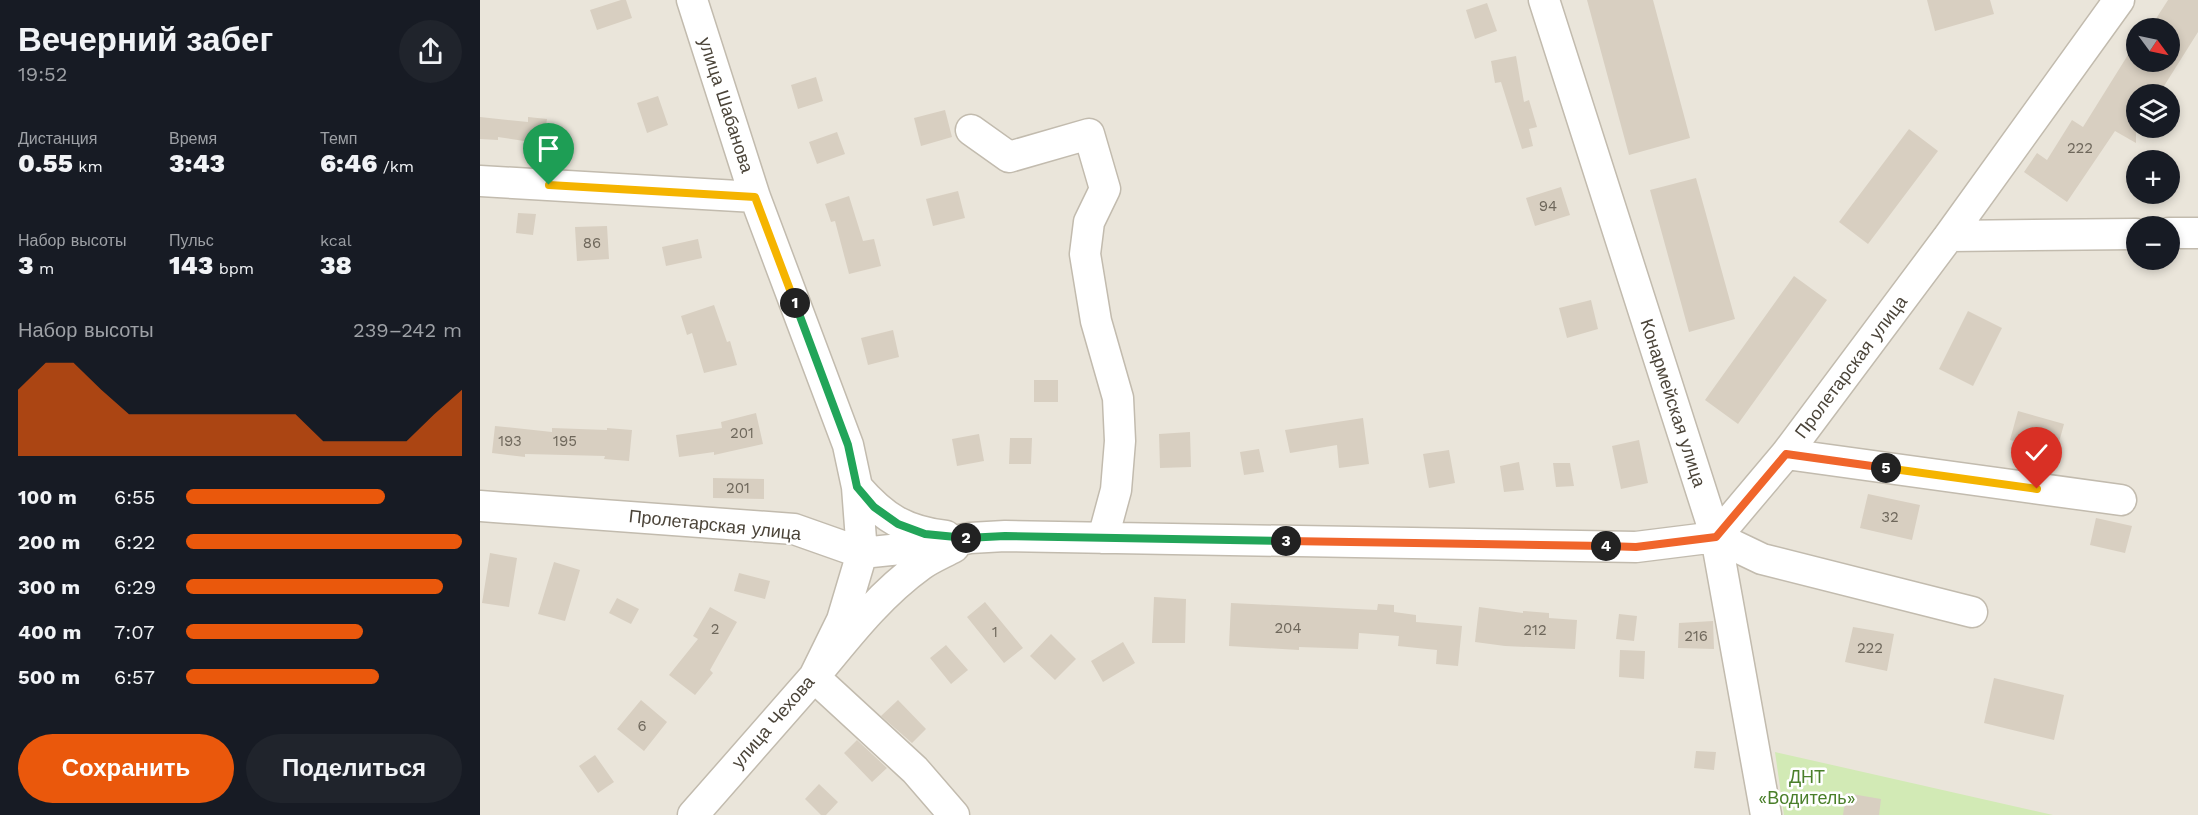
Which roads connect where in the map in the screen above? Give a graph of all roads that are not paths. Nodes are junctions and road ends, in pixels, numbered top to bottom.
1 (692, 0) edge
2 (1544, 0) edge
3 (2119, 0) edge
4 (971, 130) dead end
5 (480, 181) edge
6 (755, 197) junction
7 (2180, 233) edge
8 (2198, 233) edge
9 (2126, 234) edge
10 (1949, 236) junction
11 (1786, 454) junction
12 (857, 487) junction
13 (2121, 500) dead end
14 (480, 506) edge
15 (1716, 537) junction
16 (970, 538) junction
17 (1103, 538) junction
18 (862, 553) junction
19 (1972, 612) dead end
20 (814, 677) junction
21 (693, 815) edge
22 (954, 815) edge
23 (1766, 815) edge

1 - 6 street, улица Шабанова
2 - 15 street, Конармейская улица
3 - 10 street, Пролетарская улица
4 - 17 street
5 - 6 street
6 - 12 street, улица Шабанова
7 - 8 street
9 - 10 street
10 - 11 street, Пролетарская улица
11 - 13 street
11 - 15 street, Пролетарская улица
12 - 16 street
12 - 18 street, улица Шабанова
14 - 18 street, Пролетарская улица
15 - 17 street, Пролетарская улица
15 - 19 street
15 - 23 street, Конармейская улица
16 - 17 street, Пролетарская улица
16 - 18 street, Пролетарская улица
16 - 20 street
18 - 20 street, улица Чехова
20 - 21 street, улица Чехова
20 - 22 street

